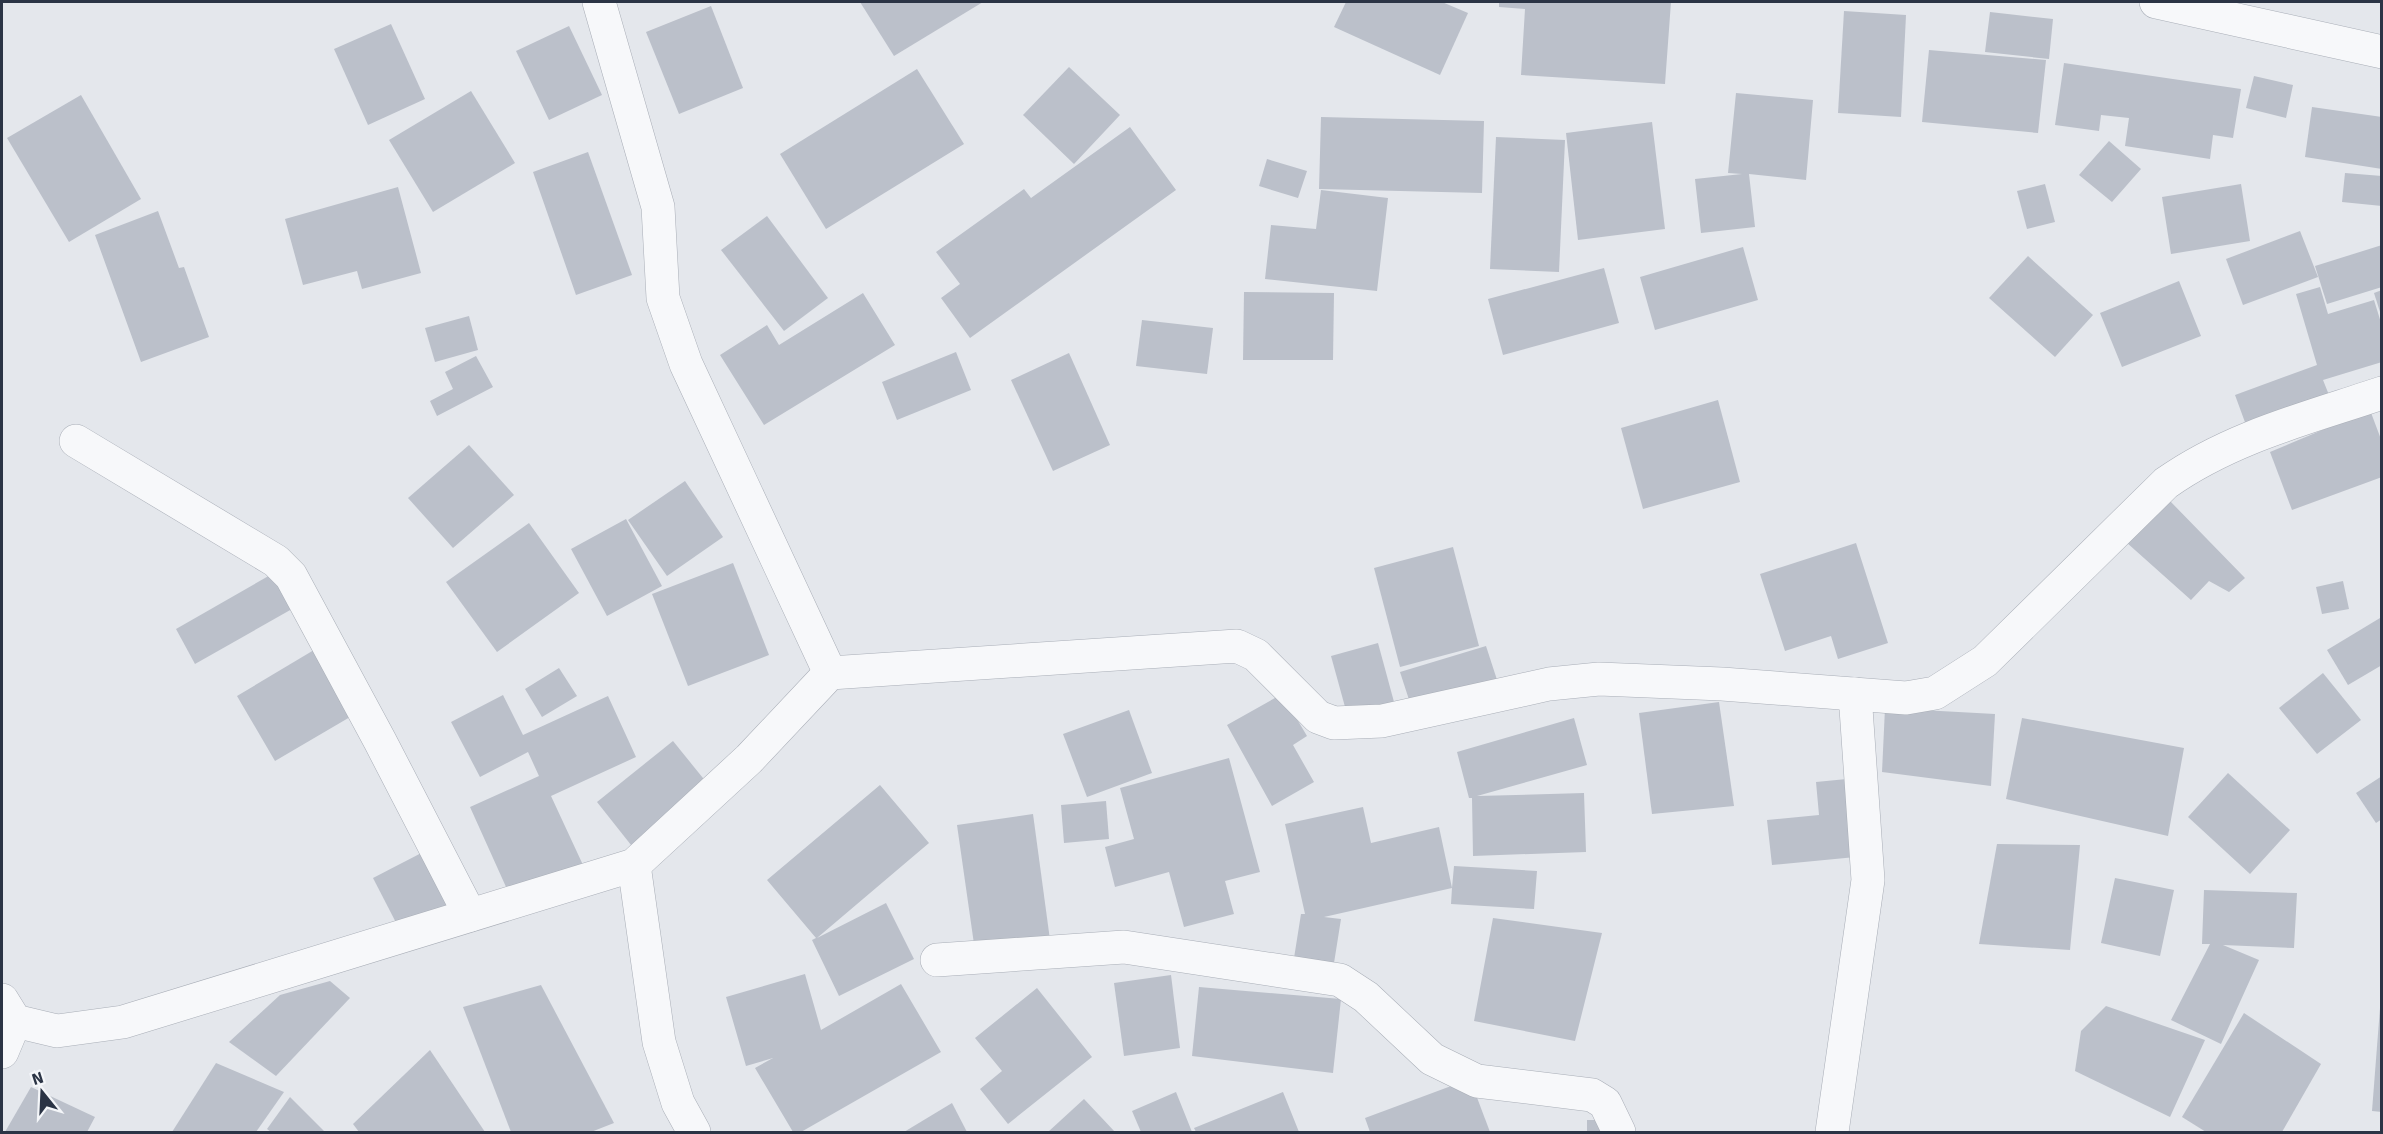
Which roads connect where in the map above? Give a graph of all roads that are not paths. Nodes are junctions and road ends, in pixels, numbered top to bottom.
1 (599, 2) edge
2 (2156, 2) edge
3 (2382, 52) edge
4 (2382, 393) edge
5 (76, 441) dead end
6 (830, 673) junction
7 (1855, 694) junction
8 (634, 865) junction
9 (470, 915) junction
10 (937, 960) dead end
11 (8, 1011) edge
12 (2, 1052) edge
13 (694, 1132) edge
14 (1619, 1132) edge
15 (1832, 1132) edge

1 - 6 street
2 - 3 street
4 - 7 street
5 - 9 street
6 - 7 street
6 - 8 street
7 - 15 street
8 - 9 street
8 - 13 street
9 - 11 street
10 - 14 street
11 - 12 street

